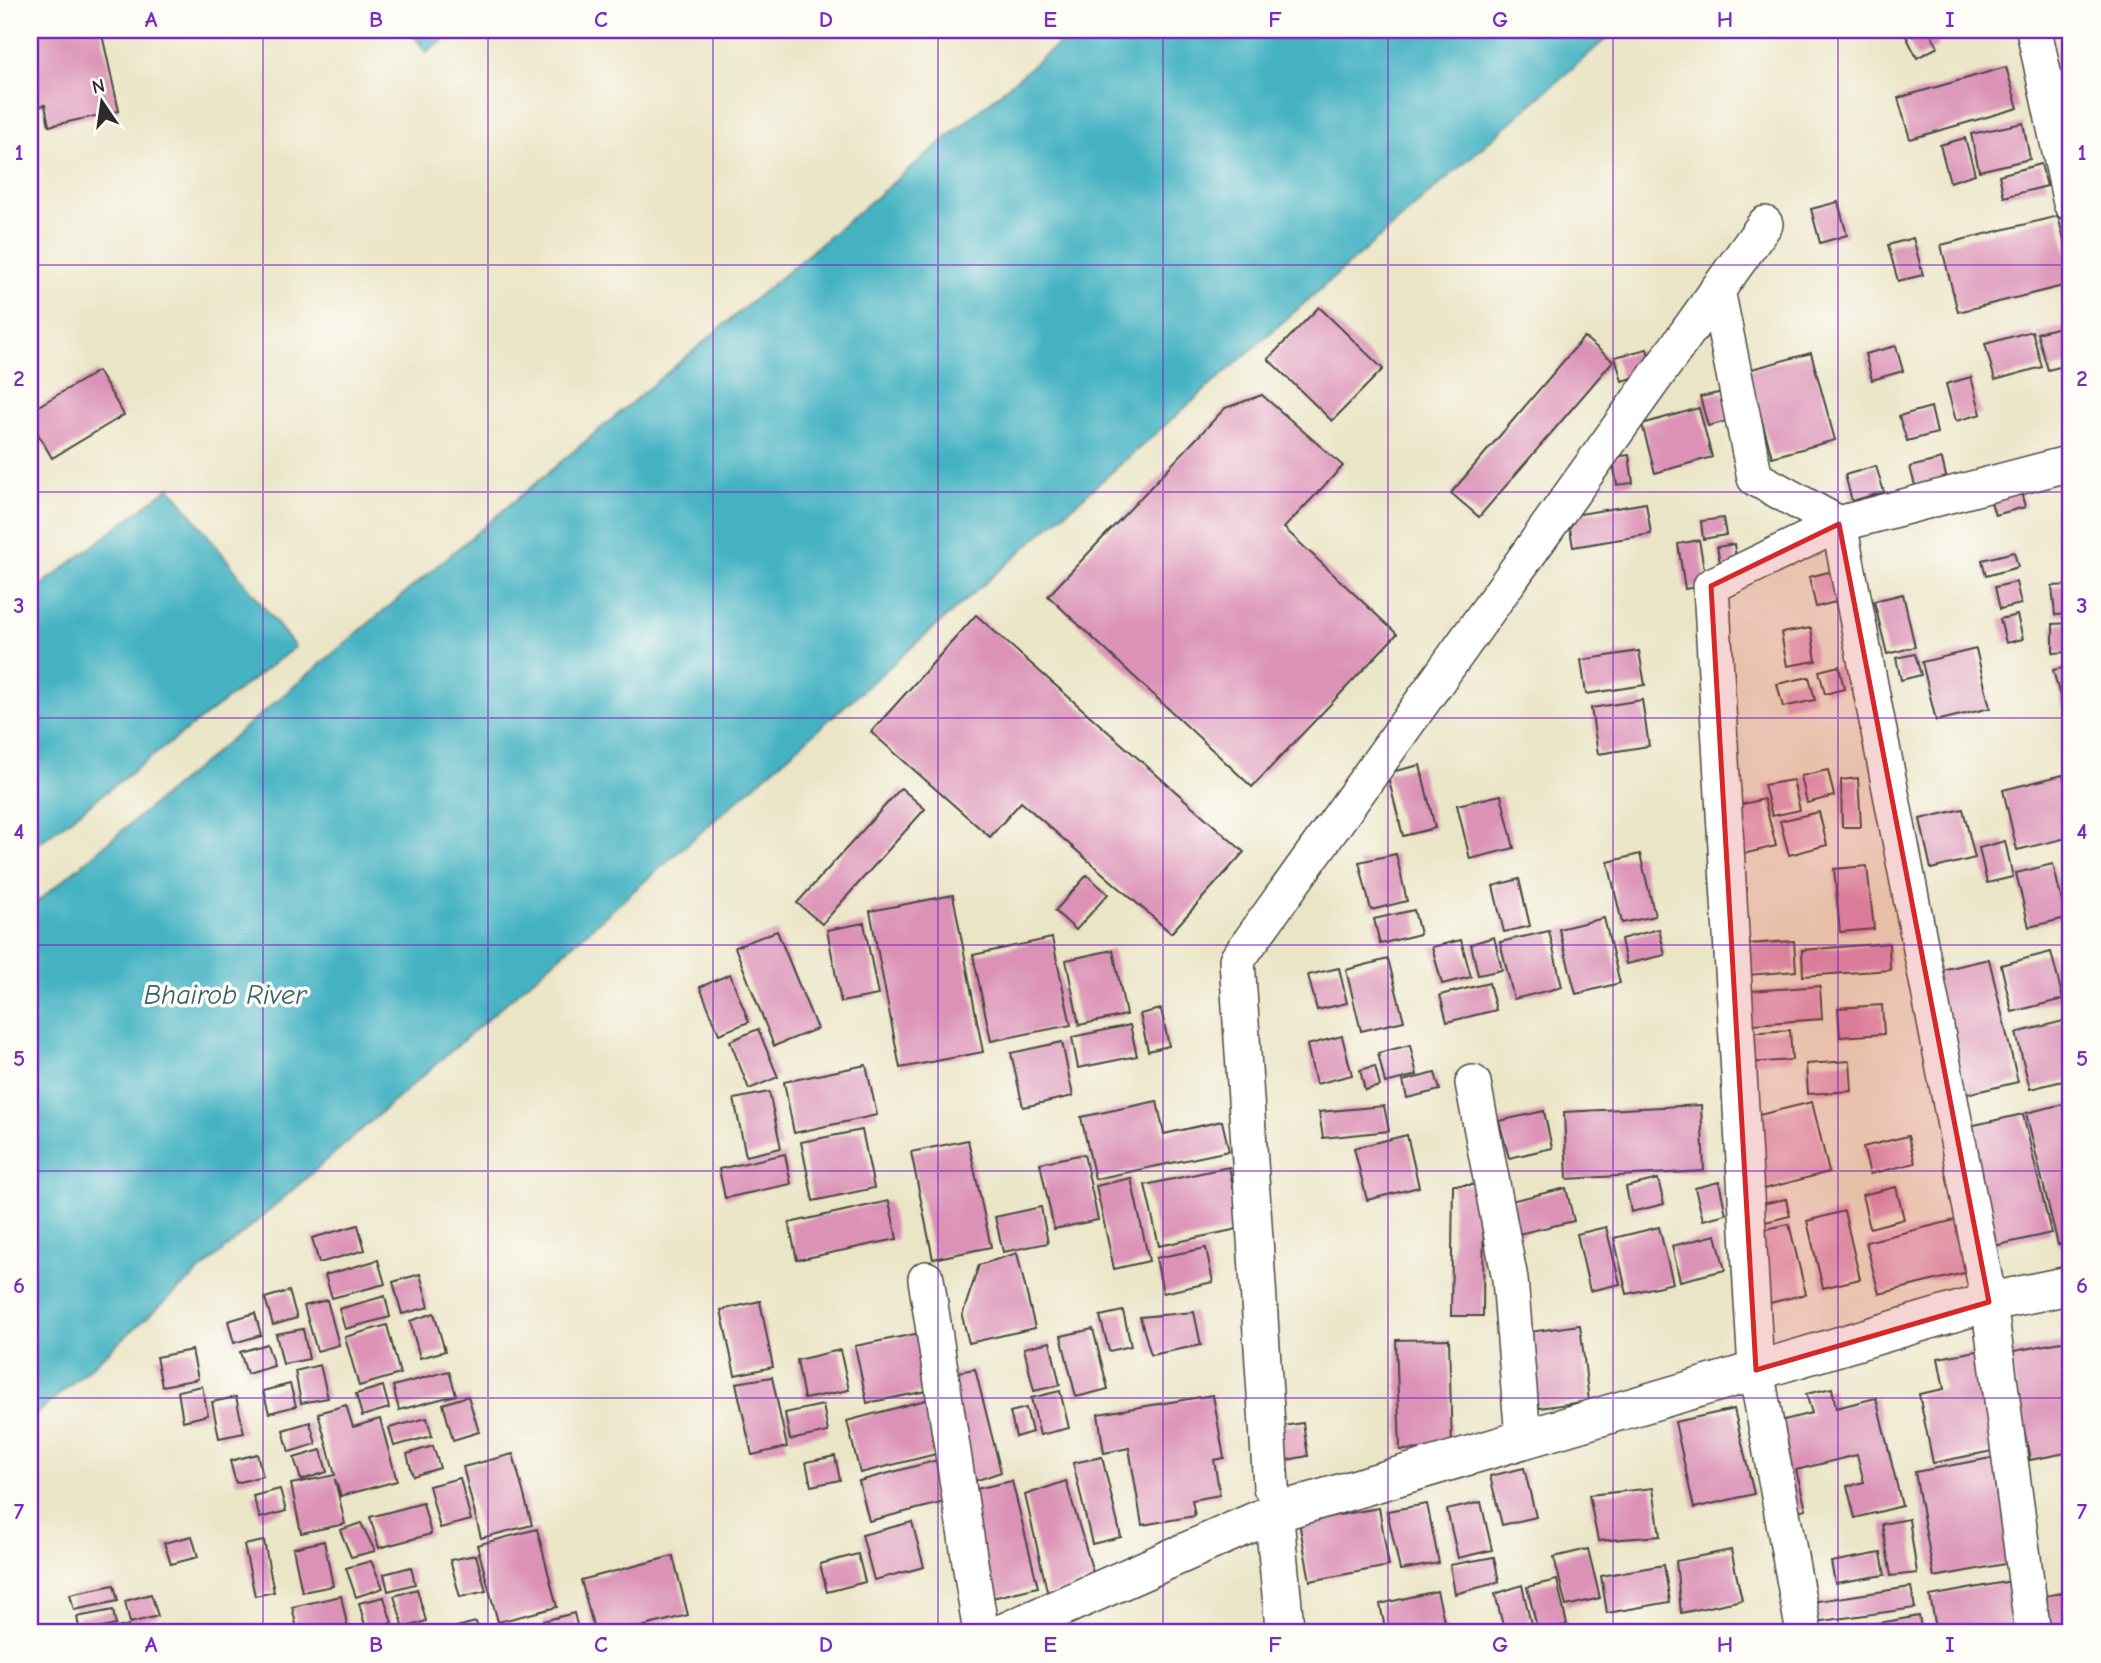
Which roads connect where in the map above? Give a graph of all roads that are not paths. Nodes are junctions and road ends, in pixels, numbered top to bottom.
1 (2034, 30) edge
2 (2071, 203) edge
3 (1765, 224) dead end
4 (1717, 290) junction
5 (2071, 463) edge
6 (1839, 524) junction
7 (1474, 1083) dead end
8 (926, 1279) dead end
9 (2071, 1285) edge
10 (1989, 1302) junction
11 (1756, 1370) junction
12 (1522, 1438) junction
13 (1272, 1500) junction
14 (981, 1633) edge
15 (1003, 1633) edge
16 (1284, 1633) edge
17 (1804, 1633) edge
18 (2033, 1633) edge

1 - 2 street
3 - 4 street
4 - 6 street
4 - 13 street
5 - 6 street
6 - 10 street
6 - 11 street
7 - 12 street
8 - 14 street
9 - 10 street
10 - 11 street
10 - 18 street
11 - 12 street
11 - 17 street
12 - 13 street
13 - 15 street
13 - 16 street

